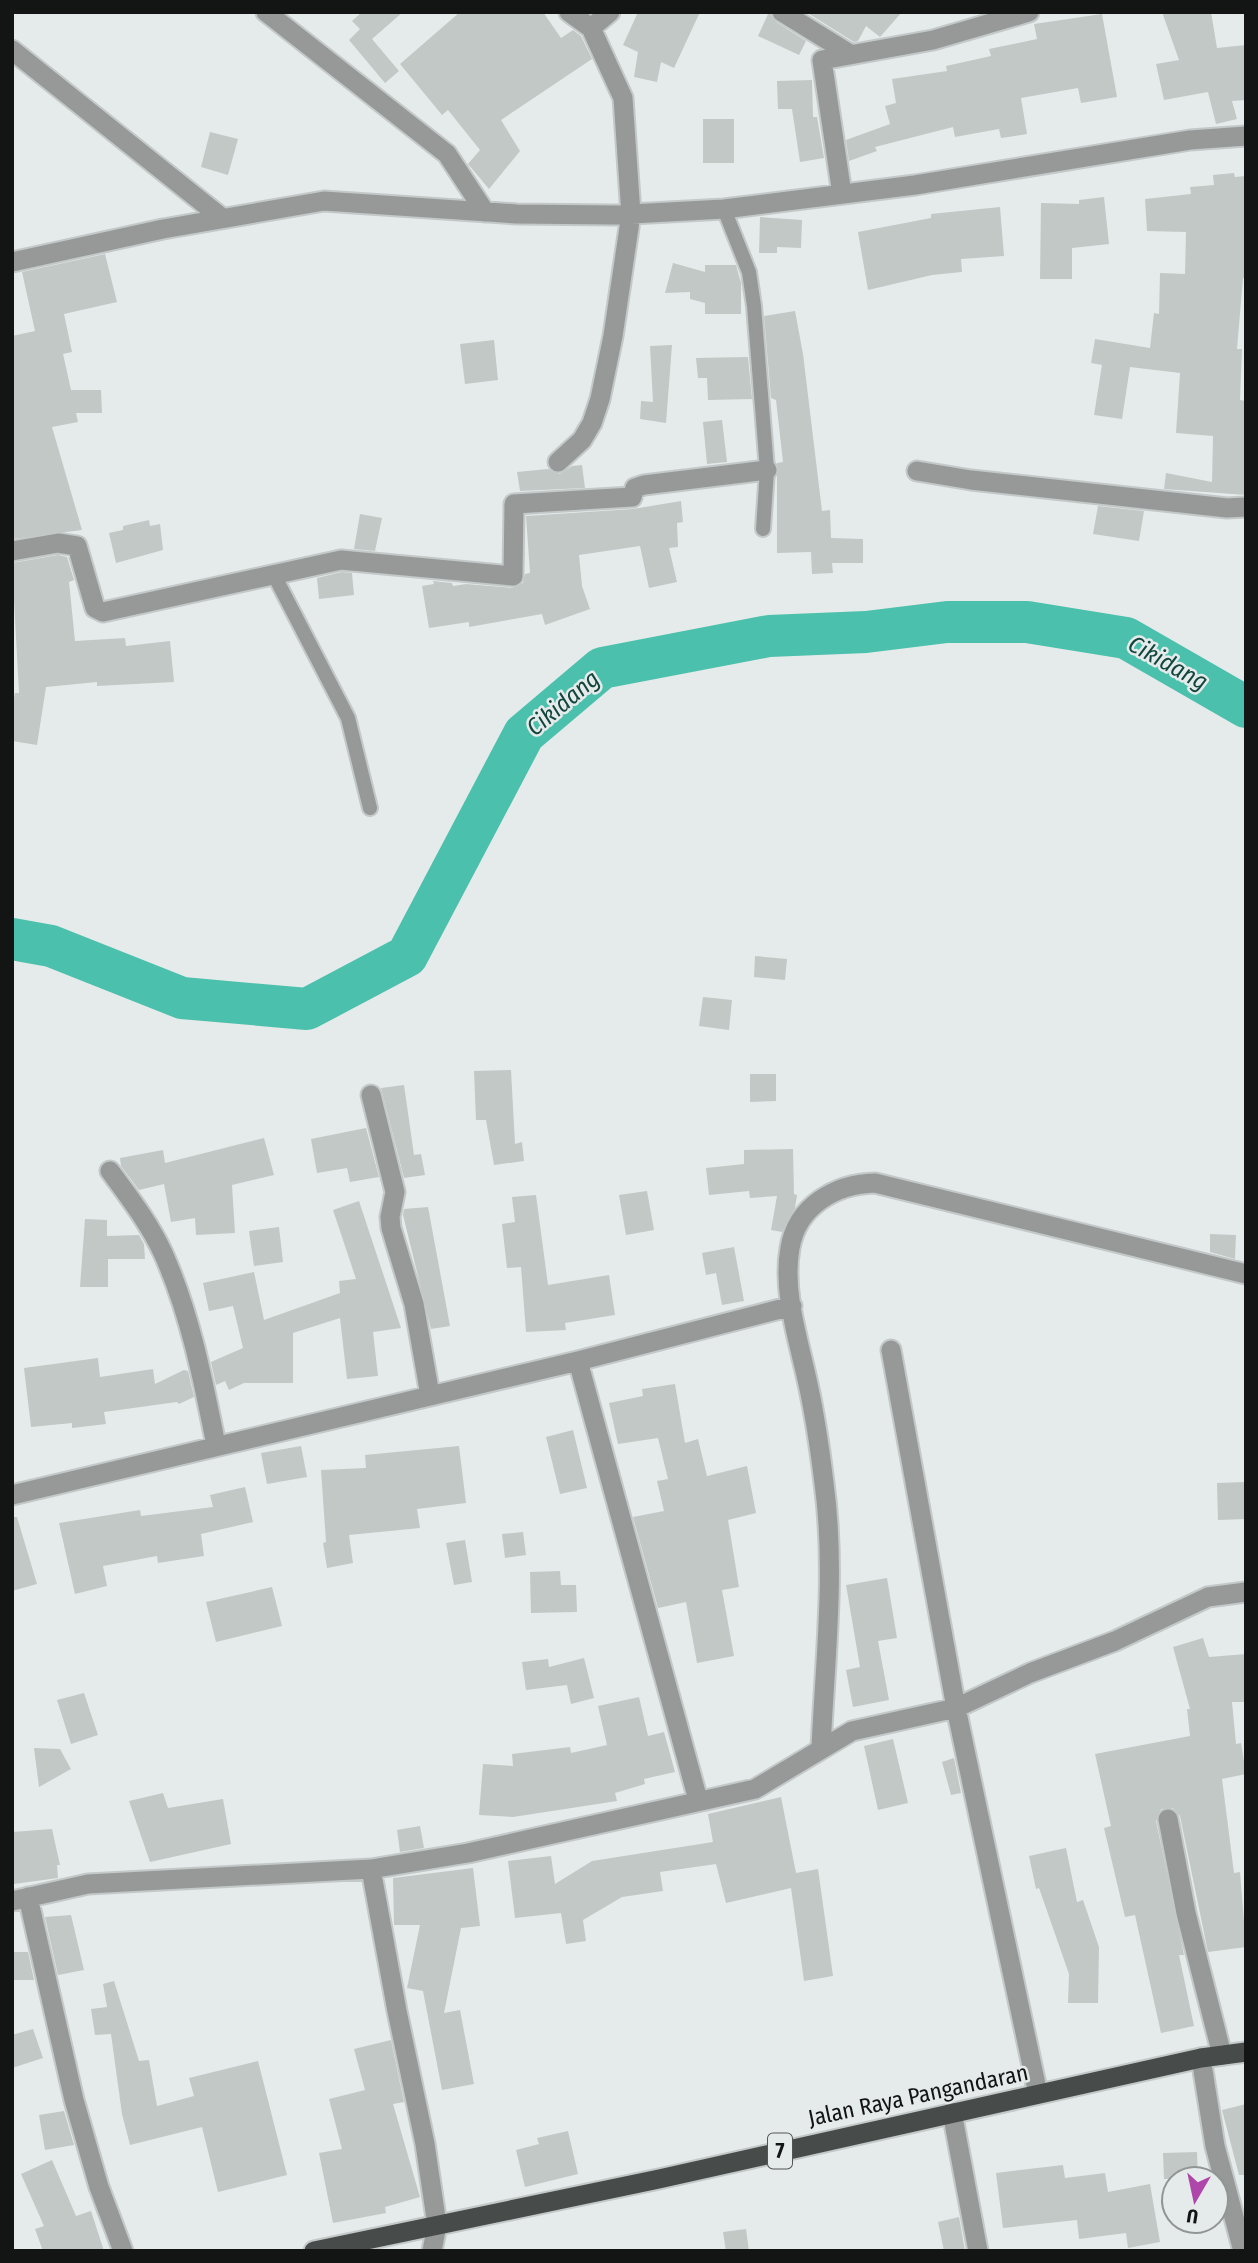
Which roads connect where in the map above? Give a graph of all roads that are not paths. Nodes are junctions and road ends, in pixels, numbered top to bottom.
1 (266, 12) edge
2 (569, 12) edge
3 (610, 12) edge
4 (782, 12) edge
5 (1029, 12) edge
6 (591, 28) junction
7 (12, 50) edge
8 (850, 54) junction
9 (1246, 136) edge
10 (842, 194) junction
11 (724, 209) junction
12 (485, 212) junction
13 (631, 214) junction
14 (222, 218) junction
15 (12, 262) edge
16 (558, 462) dead end
17 (767, 470) junction
18 (917, 471) dead end
19 (1246, 507) edge
20 (763, 529) dead end
21 (12, 551) edge
22 (273, 573) junction
23 (370, 808) dead end
24 (371, 1095) dead end
25 (110, 1171) dead end
26 (1246, 1274) edge
27 (792, 1306) junction
28 (891, 1350) dead end
29 (578, 1361) junction
30 (430, 1395) junction
31 (216, 1445) junction
32 (12, 1495) edge
33 (1246, 1592) edge
34 (956, 1708) junction
35 (821, 1748) junction
36 (698, 1800) junction
37 (1168, 1819) dead end
38 (371, 1869) junction
39 (20, 1899) edge
40 (1246, 2052) edge
41 (1222, 2055) junction
42 (1201, 2058) junction
43 (1038, 2094) junction
44 (952, 2112) junction
45 (438, 2225) junction
46 (123, 2251) edge
47 (314, 2251) edge
48 (432, 2251) edge
49 (978, 2251) edge
50 (1243, 2251) edge

1 - 12 street
2 - 6 street
3 - 6 street
4 - 8 street
5 - 8 street
6 - 13 street
7 - 14 street
8 - 10 street
9 - 10 street
10 - 11 street
11 - 13 street
11 - 17 lane
12 - 13 street
12 - 14 street
13 - 16 street
14 - 15 street
17 - 20 lane
17 - 22 street
18 - 19 street
21 - 22 street
22 - 23 lane
24 - 30 street
25 - 31 street
26 - 27 street
27 - 29 street
27 - 35 street
28 - 34 street
29 - 30 street
29 - 36 street
30 - 31 street
31 - 32 street
33 - 34 street
34 - 35 street
34 - 43 street
35 - 36 street
36 - 38 street
37 - 41 street
38 - 39 street
38 - 45 street
39 - 46 street
40 - 41 highway, Jalan Raya Pangandaran / 7
41 - 42 highway, Jalan Raya Pangandaran / 7
42 - 43 highway, Jalan Raya Pangandaran / 7
42 - 50 street
43 - 44 highway, Jalan Raya Pangandaran / 7
44 - 45 highway, Jalan Raya Pangandaran / 7
44 - 49 street
45 - 47 highway, Jalan Raya Pangandaran / 7
45 - 48 street

